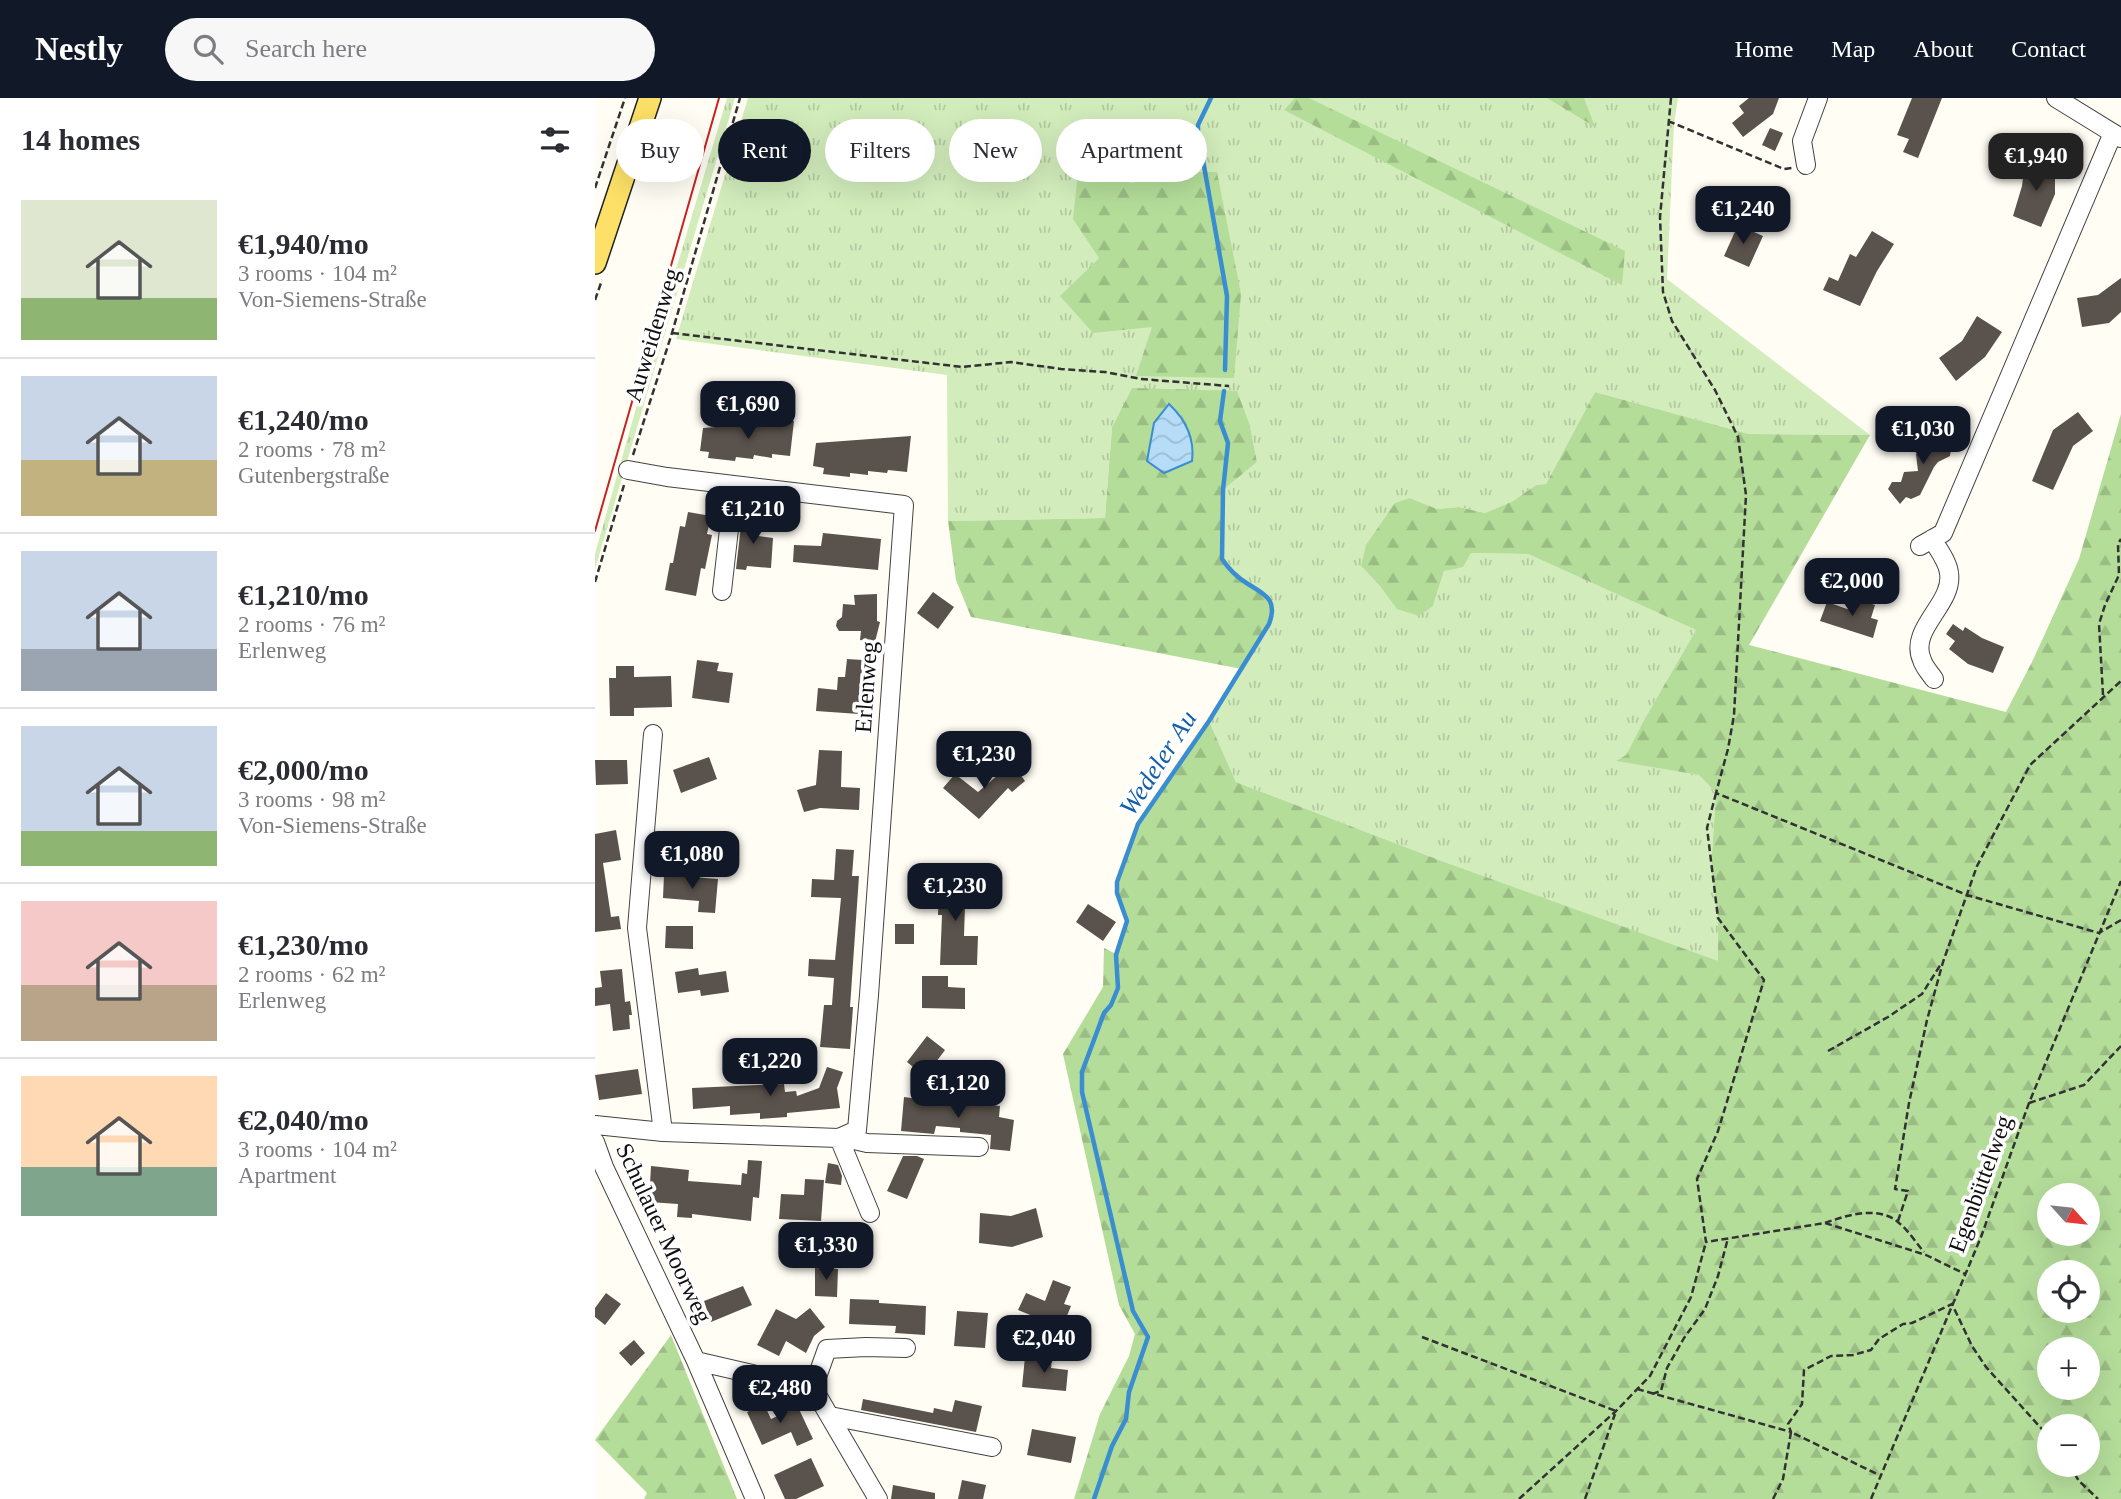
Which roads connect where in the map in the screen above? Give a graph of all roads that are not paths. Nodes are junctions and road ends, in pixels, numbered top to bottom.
1 (650, 98) edge
2 (1818, 98) edge
3 (2056, 98) edge
4 (2117, 135) edge
5 (1806, 165) road end
6 (595, 263) edge
7 (628, 470) road end
8 (734, 485) junction
9 (722, 590) dead end
10 (1934, 679) dead end
11 (653, 734) dead end
12 (595, 1125) edge
13 (663, 1132) junction
14 (840, 1138) junction
15 (595, 1142) edge
16 (979, 1147) dead end
17 (870, 1213) dead end
18 (907, 1348) dead end
19 (697, 1361) junction
20 (813, 1388) junction
21 (830, 1416) junction
22 (992, 1447) dead end
23 (755, 1499) edge
24 (878, 1499) edge

1 - 6 main road
2 - 5 street
3 - 4 street
4 - 10 street
7 - 8 street, Erlenweg
8 - 9 street
8 - 14 street, Erlenweg
11 - 13 street
12 - 13 street
13 - 14 street
14 - 16 street
14 - 17 street
15 - 19 street, Schulauer Moorweg
18 - 20 street
19 - 20 street
19 - 23 street, Schulauer Moorweg
20 - 21 street
21 - 22 street
21 - 24 street

